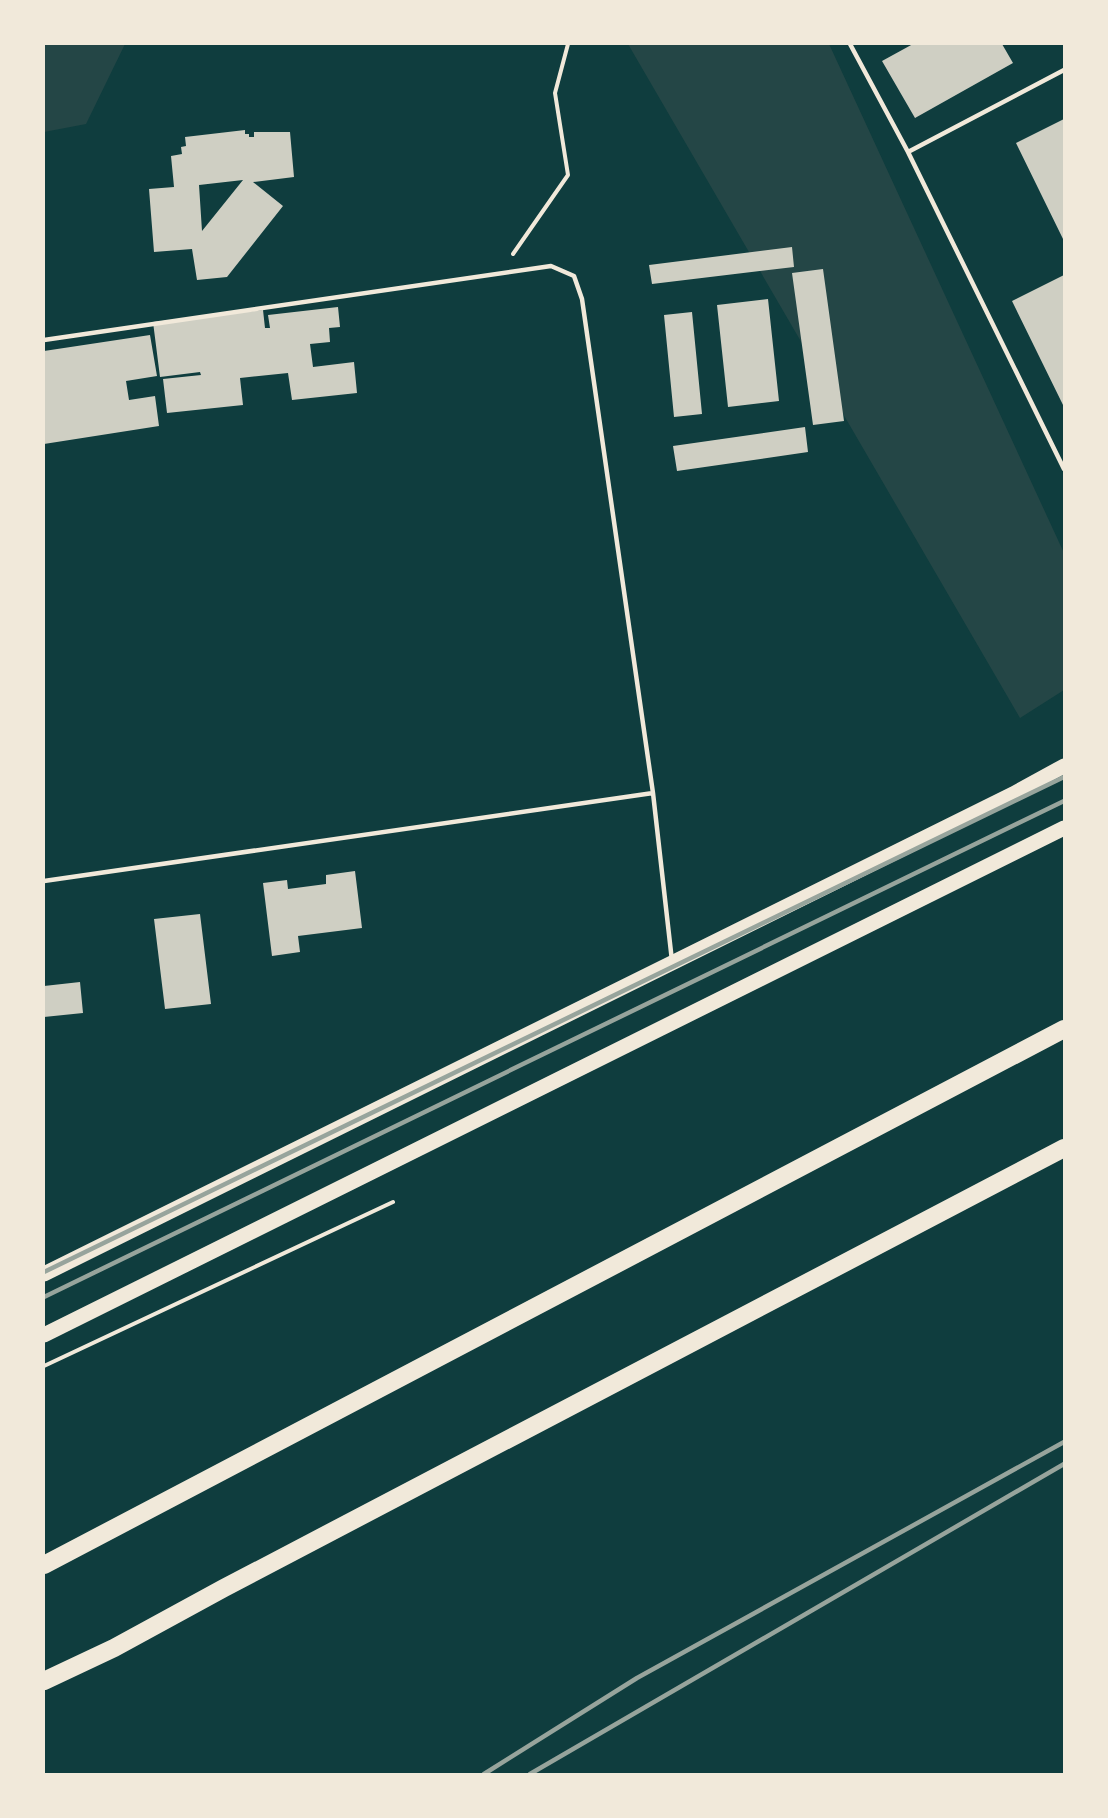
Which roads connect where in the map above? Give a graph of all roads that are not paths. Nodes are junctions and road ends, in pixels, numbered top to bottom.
1 (850, 44) edge
2 (1065, 70) edge
3 (908, 152) junction
4 (44, 340) edge
5 (1065, 470) edge
6 (1065, 766) edge
7 (653, 793) junction
8 (1065, 828) edge
9 (44, 881) edge
10 (672, 963) junction
11 (1065, 1029) edge
12 (1065, 1148) edge
13 (44, 1274) edge
14 (44, 1335) edge
15 (44, 1565) edge
16 (44, 1681) edge

1 - 3 lane
2 - 3 lane
3 - 5 lane
4 - 7 lane
6 - 10 main road
7 - 9 lane
7 - 10 lane
8 - 14 main road
10 - 13 main road
11 - 15 highway
12 - 16 highway

